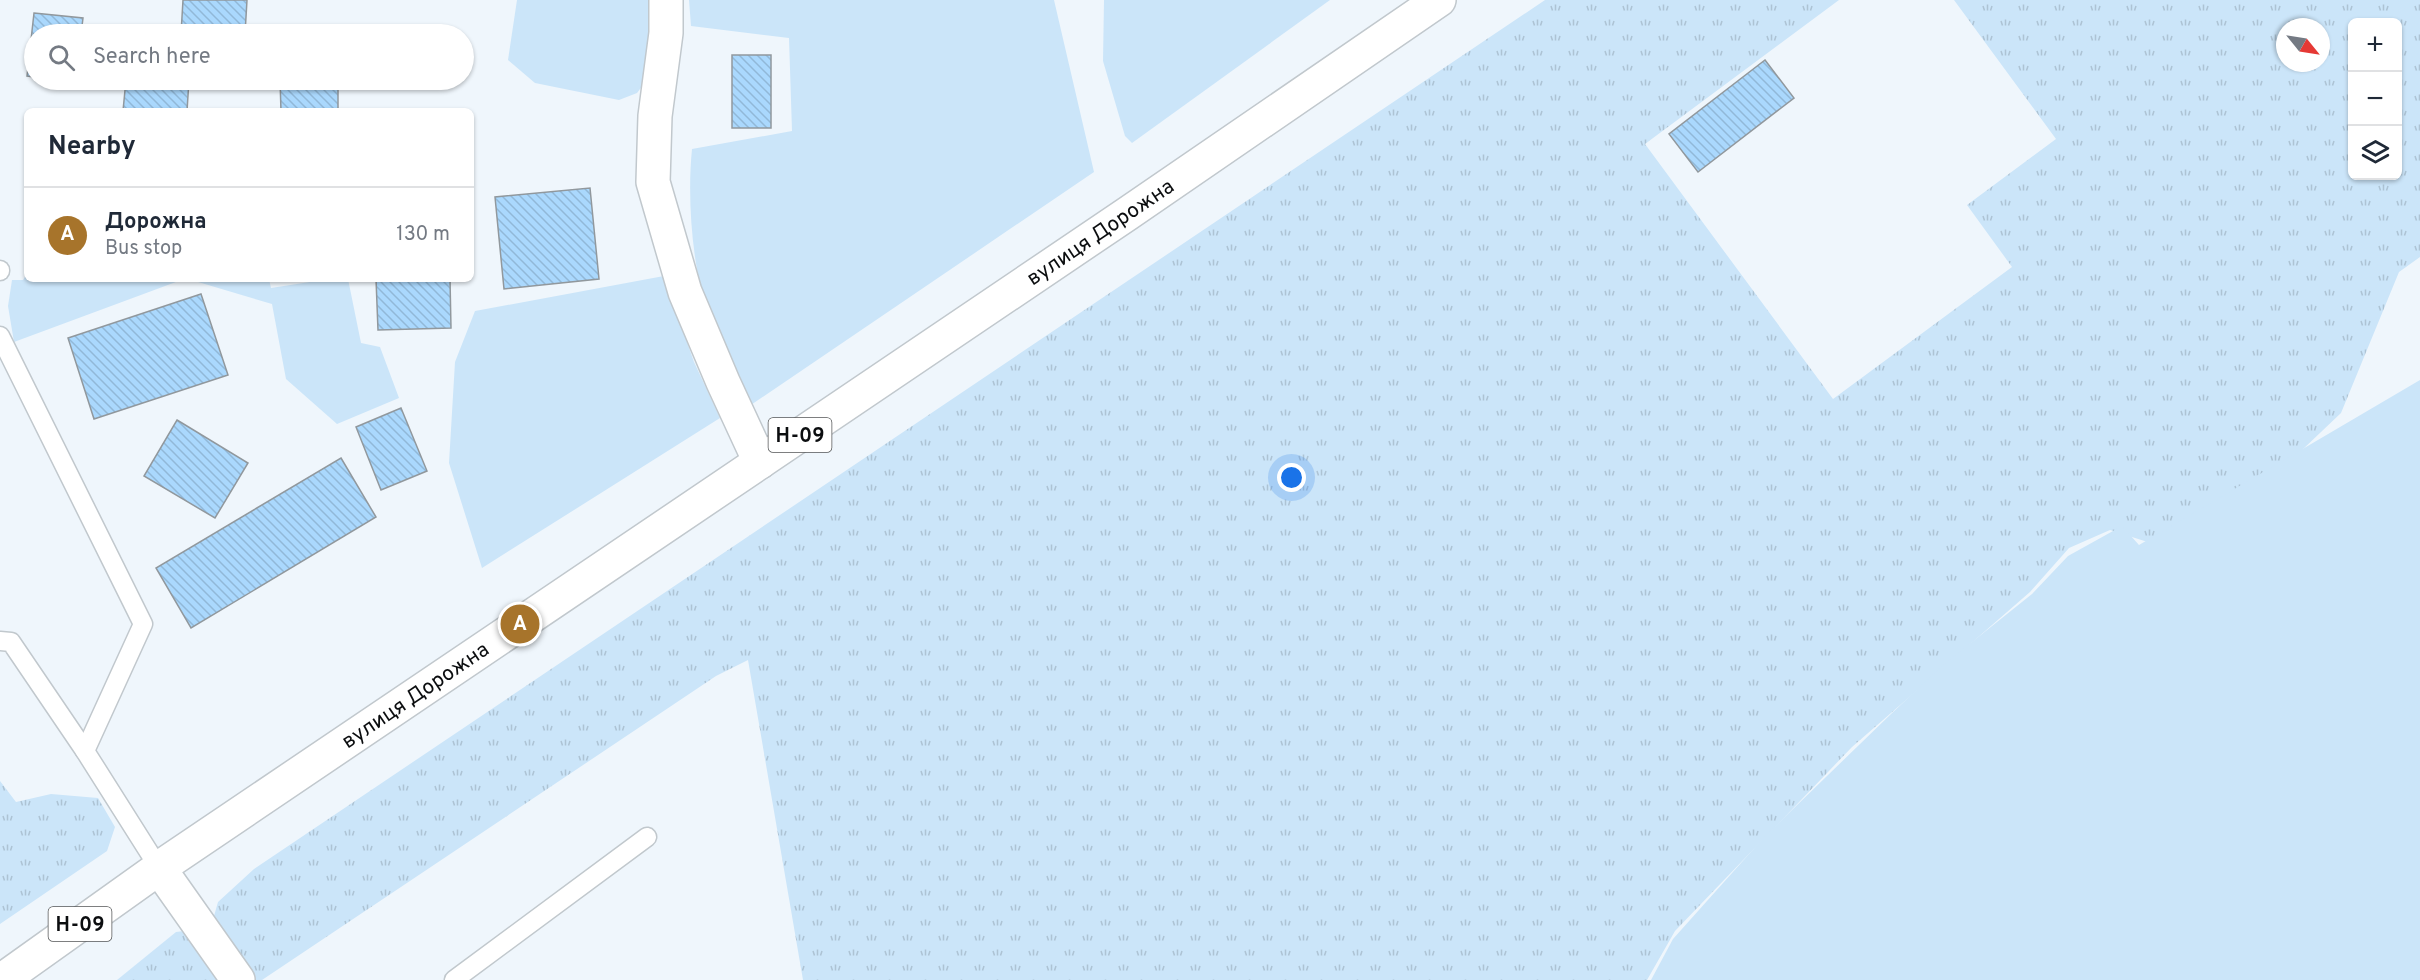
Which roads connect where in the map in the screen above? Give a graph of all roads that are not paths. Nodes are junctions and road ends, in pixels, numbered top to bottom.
1 (666, 0) edge
2 (1439, 0) edge
3 (0, 336) edge
4 (760, 462) junction
5 (5, 641) edge
6 (85, 751) junction
7 (647, 837) dead end
8 (159, 868) junction
9 (2, 980) edge
10 (238, 980) edge
11 (454, 980) edge

1 - 4 main road
2 - 4 main road, вулиця Дорожна / Н-09
3 - 6 lane
4 - 8 main road, вулиця Дорожна / Н-09
5 - 6 lane
6 - 8 lane
7 - 11 lane
8 - 9 main road, вулиця Дорожна / Н-09
8 - 10 main road

